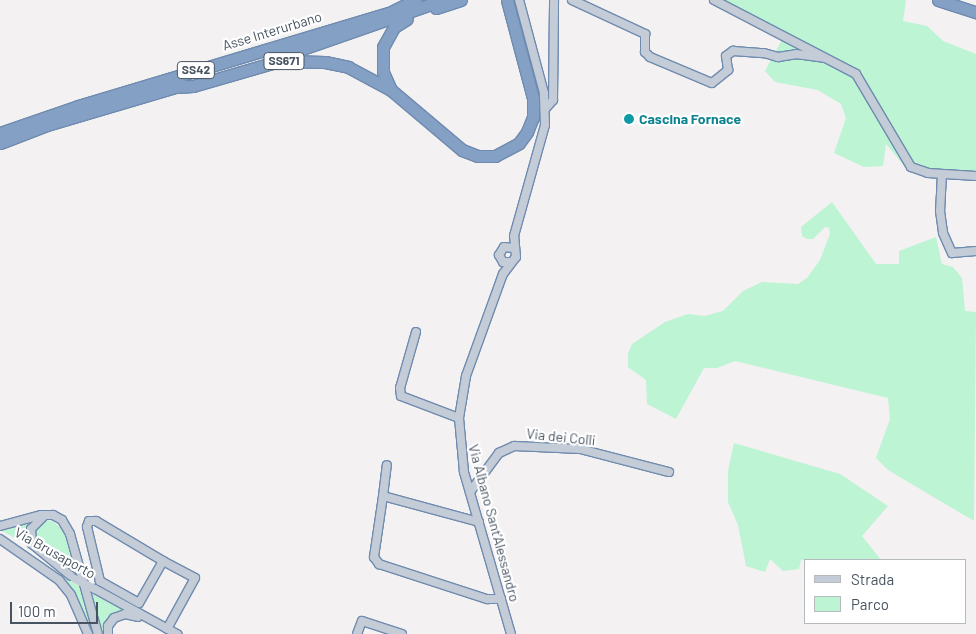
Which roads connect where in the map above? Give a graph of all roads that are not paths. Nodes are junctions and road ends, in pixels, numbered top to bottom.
1 (416, 0) edge
2 (441, 0) edge
3 (461, 0) edge
4 (507, 0) edge
5 (519, 0) edge
6 (554, 0) edge
7 (572, 0) edge
8 (714, 0) edge
9 (938, 0) edge
10 (392, 11) junction
11 (976, 12) edge
12 (828, 58) junction
13 (175, 87) junction
14 (391, 90) junction
15 (545, 109) junction
16 (0, 133) edge
17 (0, 144) edge
18 (942, 174) junction
19 (976, 176) edge
20 (510, 247) junction
21 (976, 251) edge
22 (501, 260) junction
23 (512, 262) junction
24 (503, 274) junction
25 (416, 332) dead end
26 (458, 418) junction
27 (387, 465) dead end
28 (670, 472) dead end
29 (470, 492) junction
30 (383, 496) junction
31 (48, 514) junction
32 (479, 522) junction
33 (0, 526) edge
34 (0, 538) edge
35 (163, 561) junction
36 (73, 577) junction
37 (501, 599) junction
38 (165, 628) junction
39 (88, 634) edge
40 (98, 634) edge
41 (108, 634) edge
42 (176, 634) edge
43 (357, 634) edge
44 (402, 634) edge
45 (511, 634) edge
46 (516, 634) edge

1 - 10 highway
2 - 10 highway, Asse Interurbano
2 - 13 highway, SS42
3 - 14 highway
4 - 14 highway, SS671
5 - 15 street
6 - 15 street
7 - 12 street
8 - 12 street
9 - 11 highway
10 - 16 highway, Asse Interurbano / SS42
12 - 18 street
13 - 14 highway, SS671
13 - 17 highway, SS42
15 - 20 street
18 - 19 street
18 - 21 street
20 - 22 street
20 - 23 street
22 - 23 street
22 - 24 street, Via Albano Sant'Alessandro
23 - 24 street, Via Albano Sant'Alessandro
24 - 26 street, Via Albano Sant'Alessandro
25 - 26 street
26 - 29 street, Via Albano Sant'Alessandro
27 - 30 street
28 - 29 street, Via dei Colli
29 - 32 street, Via Albano Sant'Alessandro
30 - 32 street
30 - 37 street
31 - 33 street
31 - 36 street
31 - 40 street
32 - 37 street, Via Albano Sant'Alessandro
34 - 36 street, Via Brusaporto
34 - 39 street
35 - 35 street
35 - 38 street
36 - 38 street, Via Brusaporto, bridge
37 - 45 street, Via Albano Sant'Alessandro
38 - 41 street
38 - 42 street, Via Brusaporto
43 - 44 street
45 - 46 street

